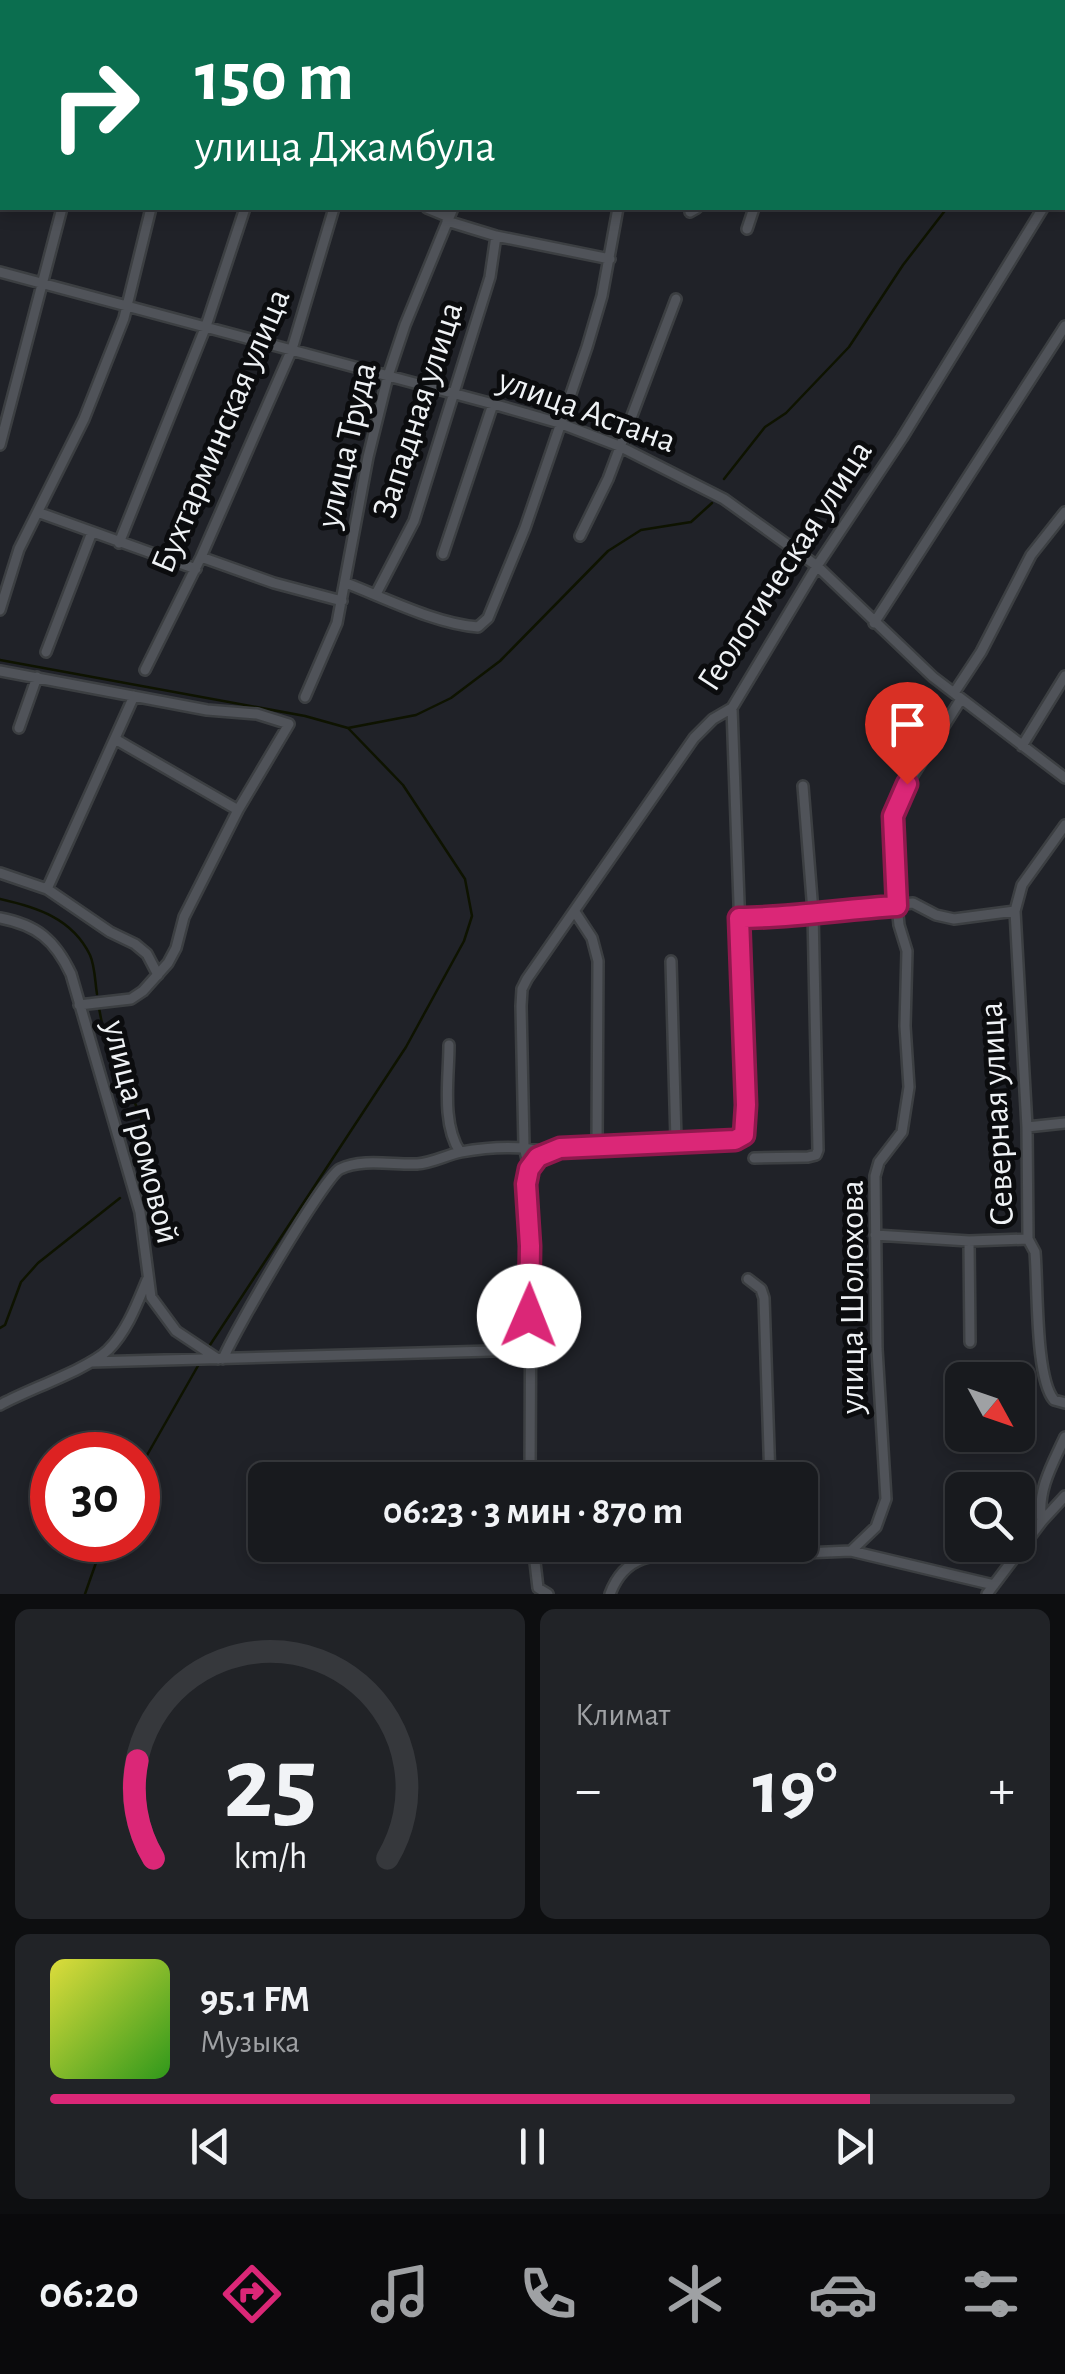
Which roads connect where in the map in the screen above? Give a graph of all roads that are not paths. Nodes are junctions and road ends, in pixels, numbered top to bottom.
1 (61, 210) edge
2 (151, 210) edge
3 (244, 210) edge
4 (333, 210) edge
5 (618, 210) edge
6 (753, 210) edge
7 (1041, 210) edge
8 (450, 215) edge
9 (747, 230) dead end
10 (496, 236) junction
11 (610, 259) junction
12 (0, 272) edge
13 (43, 283) junction
14 (676, 299) dead end
15 (127, 306) junction
16 (206, 326) junction
17 (1065, 326) edge
18 (292, 349) junction
19 (388, 376) junction
20 (452, 392) junction
21 (493, 404) junction
22 (559, 423) junction
23 (0, 444) edge
24 (619, 446) junction
25 (1065, 512) edge
26 (40, 513) junction
27 (92, 532) junction
28 (580, 536) dead end
29 (119, 543) junction
30 (444, 554) dead end
31 (201, 557) junction
32 (817, 566) junction
33 (196, 569) junction
34 (346, 583) junction
35 (376, 594) junction
36 (342, 601) junction
37 (0, 610) edge
38 (874, 623) junction
39 (46, 652) dead end
40 (0, 670) edge
41 (145, 670) dead end
42 (1065, 676) edge
43 (37, 677) junction
44 (134, 696) junction
45 (958, 696) junction
46 (305, 697) dead end
47 (732, 708) junction
48 (20, 728) dead end
49 (115, 739) junction
50 (1022, 746) junction
51 (1065, 778) edge
52 (803, 786) dead end
53 (238, 810) junction
54 (1065, 826) edge
55 (0, 872) edge
56 (46, 889) junction
57 (897, 906) junction
58 (1015, 911) junction
59 (576, 912) junction
60 (814, 912) junction
61 (0, 918) edge
62 (739, 918) junction
63 (671, 961) dead end
64 (158, 976) junction
65 (80, 1005) junction
66 (449, 1045) dead end
67 (1065, 1122) edge
68 (1027, 1126) junction
69 (676, 1140) junction
70 (598, 1144) junction
71 (524, 1146) junction
72 (460, 1152) junction
73 (542, 1154) junction
74 (754, 1158) dead end
75 (529, 1169) junction
76 (875, 1235) junction
77 (1028, 1239) junction
78 (969, 1242) junction
79 (748, 1279) dead end
80 (147, 1280) junction
81 (970, 1342) dead end
82 (528, 1350) junction
83 (221, 1359) junction
84 (92, 1362) junction
85 (1065, 1403) edge
86 (0, 1405) edge
87 (1065, 1437) edge
88 (530, 1462) edge
89 (769, 1462) edge
90 (1065, 1496) edge
91 (1042, 1521) junction
92 (818, 1550) edge
93 (851, 1551) junction
94 (535, 1562) edge
95 (635, 1562) edge
96 (990, 1590) edge
97 (548, 1594) edge
98 (610, 1594) edge

1 - 13 street
2 - 15 street
3 - 16 street
4 - 18 street, Бухтарминская улица
5 - 11 street
6 - 9 street
7 - 32 street, Геологическая улица
8 - 10 street
8 - 19 street, улица Труда
10 - 11 street
10 - 20 street, Западная улица
11 - 22 street
12 - 13 street, улица Астана
13 - 15 street, улица Астана
13 - 23 street
14 - 24 street
15 - 16 street, улица Астана
15 - 26 street
16 - 18 street, улица Астана
16 - 29 street
17 - 38 street
18 - 19 street, улица Астана
18 - 31 street, Бухтарминская улица
19 - 20 street, улица Астана
19 - 34 street, улица Труда
20 - 21 street, улица Астана
20 - 35 street, Западная улица
21 - 22 street, улица Астана
21 - 30 street
22 - 24 street, улица Астана
22 - 35 street
24 - 28 street
24 - 32 street, улица Астана
25 - 45 street, улица Шолохова
26 - 27 street
26 - 37 street
27 - 29 street
27 - 39 street
29 - 33 street
31 - 33 street, Бухтарминская улица
31 - 36 street
32 - 38 street, улица Астана
32 - 47 street, Геологическая улица
33 - 41 street, Бухтарминская улица
34 - 35 street
34 - 36 street, улица Труда
36 - 46 street, улица Труда
38 - 45 street, улица Астана
40 - 43 street
42 - 50 street
43 - 44 street
43 - 48 street
44 - 49 street
44 - 53 street
45 - 50 street, улица Астана
45 - 57 street, улица Шолохова
47 - 59 street, Геологическая улица
47 - 62 street
49 - 53 street
49 - 56 street
50 - 51 street, улица Астана
52 - 60 street
53 - 64 street
54 - 58 street, Северная улица
55 - 56 street
56 - 64 street
57 - 58 street
57 - 60 street
57 - 76 street, улица Шолохова
58 - 68 street, Северная улица
59 - 70 street
59 - 71 street, Геологическая улица
60 - 62 street
60 - 74 street
61 - 65 street, улица Громовой
62 - 69 street
63 - 69 street
64 - 65 street
65 - 80 street, улица Громовой
66 - 72 street
67 - 68 street
68 - 77 street, Северная улица
69 - 70 street
70 - 73 street
71 - 72 street
71 - 73 street
71 - 75 street
72 - 83 street
73 - 75 street
75 - 82 street
76 - 78 street
76 - 93 street, улица Шолохова
77 - 78 street
77 - 85 street, Северная улица
78 - 81 street
79 - 89 street
80 - 83 street, улица Громовой
80 - 84 street
82 - 83 street
82 - 88 street
83 - 84 street
84 - 86 street
87 - 91 street
90 - 91 street
91 - 96 street
92 - 93 street
93 - 96 street
94 - 97 street
95 - 98 street

